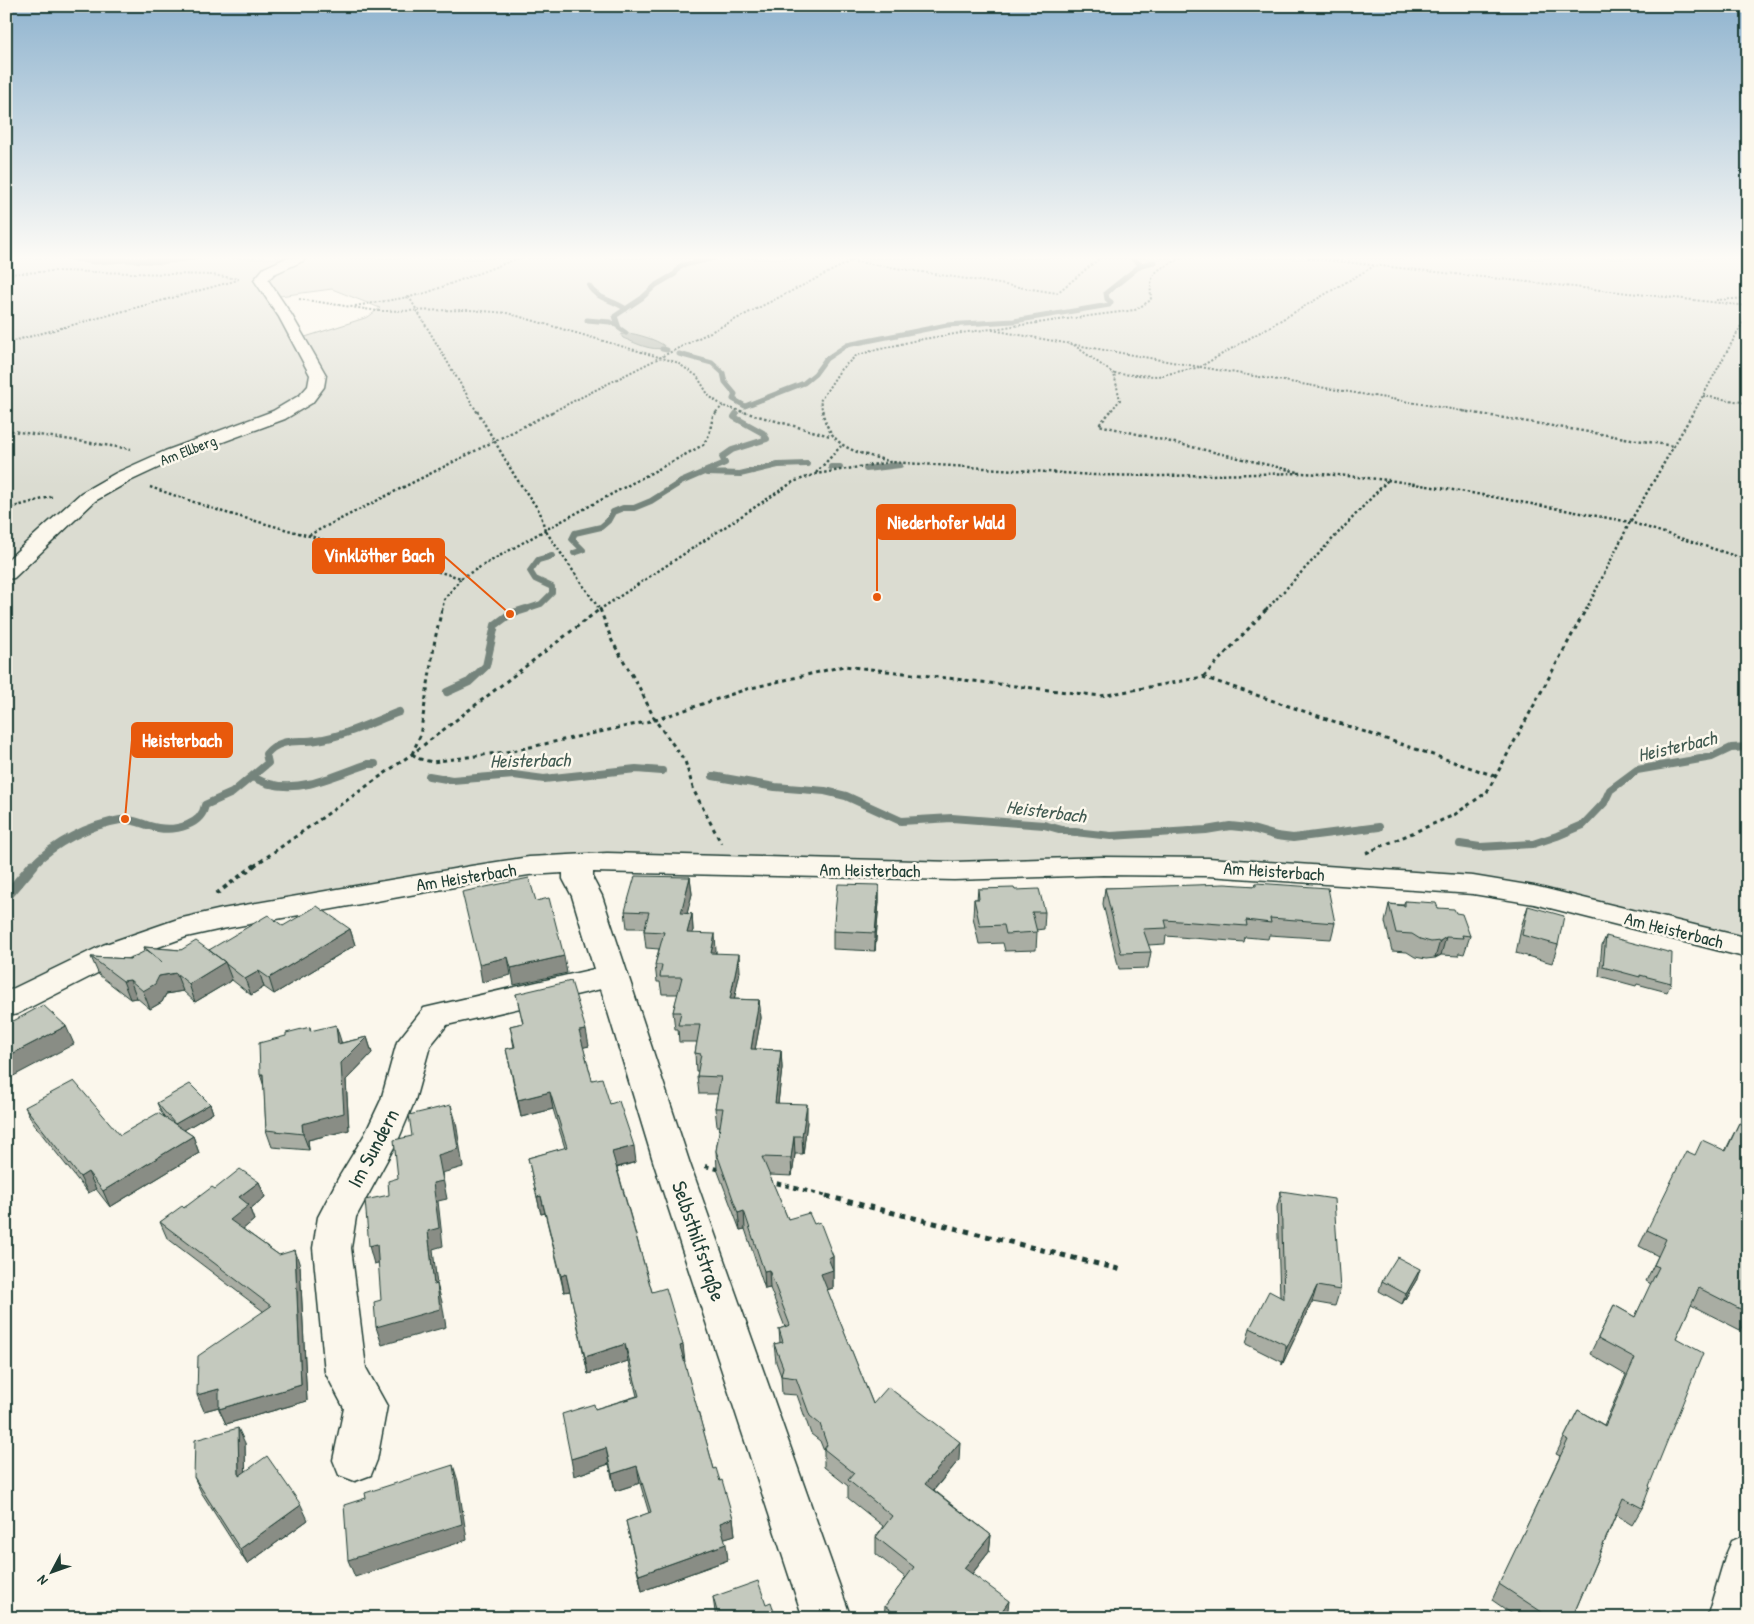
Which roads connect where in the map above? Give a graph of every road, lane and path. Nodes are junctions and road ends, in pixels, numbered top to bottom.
1 (40, 334) edge
2 (295, 334) edge
3 (431, 334) edge
4 (580, 334) edge
5 (708, 334) edge
6 (964, 334) edge
7 (1014, 334) edge
8 (1257, 334) edge
9 (1737, 334) edge
10 (6, 343) edge
11 (1072, 344) junction
12 (662, 357) junction
13 (1200, 367) junction
14 (1114, 374) junction
15 (1703, 396) junction
16 (1748, 403) edge
17 (723, 406) junction
18 (6, 430) edge
19 (830, 436) junction
20 (496, 440) junction
21 (841, 446) junction
22 (1673, 446) junction
23 (171, 455) junction
24 (890, 462) junction
25 (1303, 473) junction
26 (816, 474) junction
27 (123, 477) junction
28 (1388, 480) junction
29 (1630, 522) junction
30 (545, 530) junction
31 (309, 536) junction
32 (1748, 560) edge
33 (6, 573) edge
34 (461, 578) junction
35 (600, 609) junction
36 (1203, 677) junction
37 (655, 720) junction
38 (412, 754) junction
39 (1495, 776) junction
40 (578, 863) junction
41 (725, 865) junction
42 (1339, 875) junction
43 (178, 929) junction
44 (1748, 948) edge
45 (612, 976) junction
46 (6, 1006) edge
47 (672, 1164) junction
48 (730, 1172) edge
49 (759, 1179) edge
50 (1122, 1270) dead end
51 (355, 1460) dead end
52 (1748, 1557) edge
53 (827, 1618) edge
54 (1731, 1618) edge

1 - 10 path
2 - 23 street, Am Ellberg
3 - 20 path
4 - 12 path
5 - 12 path
6 - 19 path
7 - 11 path
8 - 13 path
9 - 15 path
11 - 13 path
11 - 14 path
12 - 17 path
12 - 20 path
13 - 14 path
13 - 22 path
14 - 25 path
15 - 16 path
15 - 22 path
17 - 19 path
17 - 30 path
18 - 23 path
19 - 21 path
20 - 30 path
20 - 31 path
21 - 24 path
21 - 26 path
22 - 29 path
23 - 27 street, Am Ellberg
24 - 25 path
24 - 26 path
25 - 28 path
26 - 35 path
27 - 31 path
27 - 33 street, Am Ellberg
28 - 29 path
28 - 36 path
29 - 32 path
29 - 39 path
30 - 34 path
30 - 35 path
31 - 34 path
34 - 38 path
35 - 37 path
35 - 38 path
36 - 37 path
36 - 39 path
37 - 38 path
37 - 41 path
38 - 43 path
39 - 42 path
40 - 41 street, Am Heisterbach
40 - 43 street, Am Heisterbach
40 - 45 street, Selbsthilfstraße
41 - 42 street, Am Heisterbach
42 - 44 street, Am Heisterbach
43 - 46 street, Am Heisterbach
45 - 47 street, Selbsthilfstraße
45 - 51 street, Im Sundern
47 - 48 path
47 - 53 street, Selbsthilfstraße
49 - 50 path
52 - 54 street

